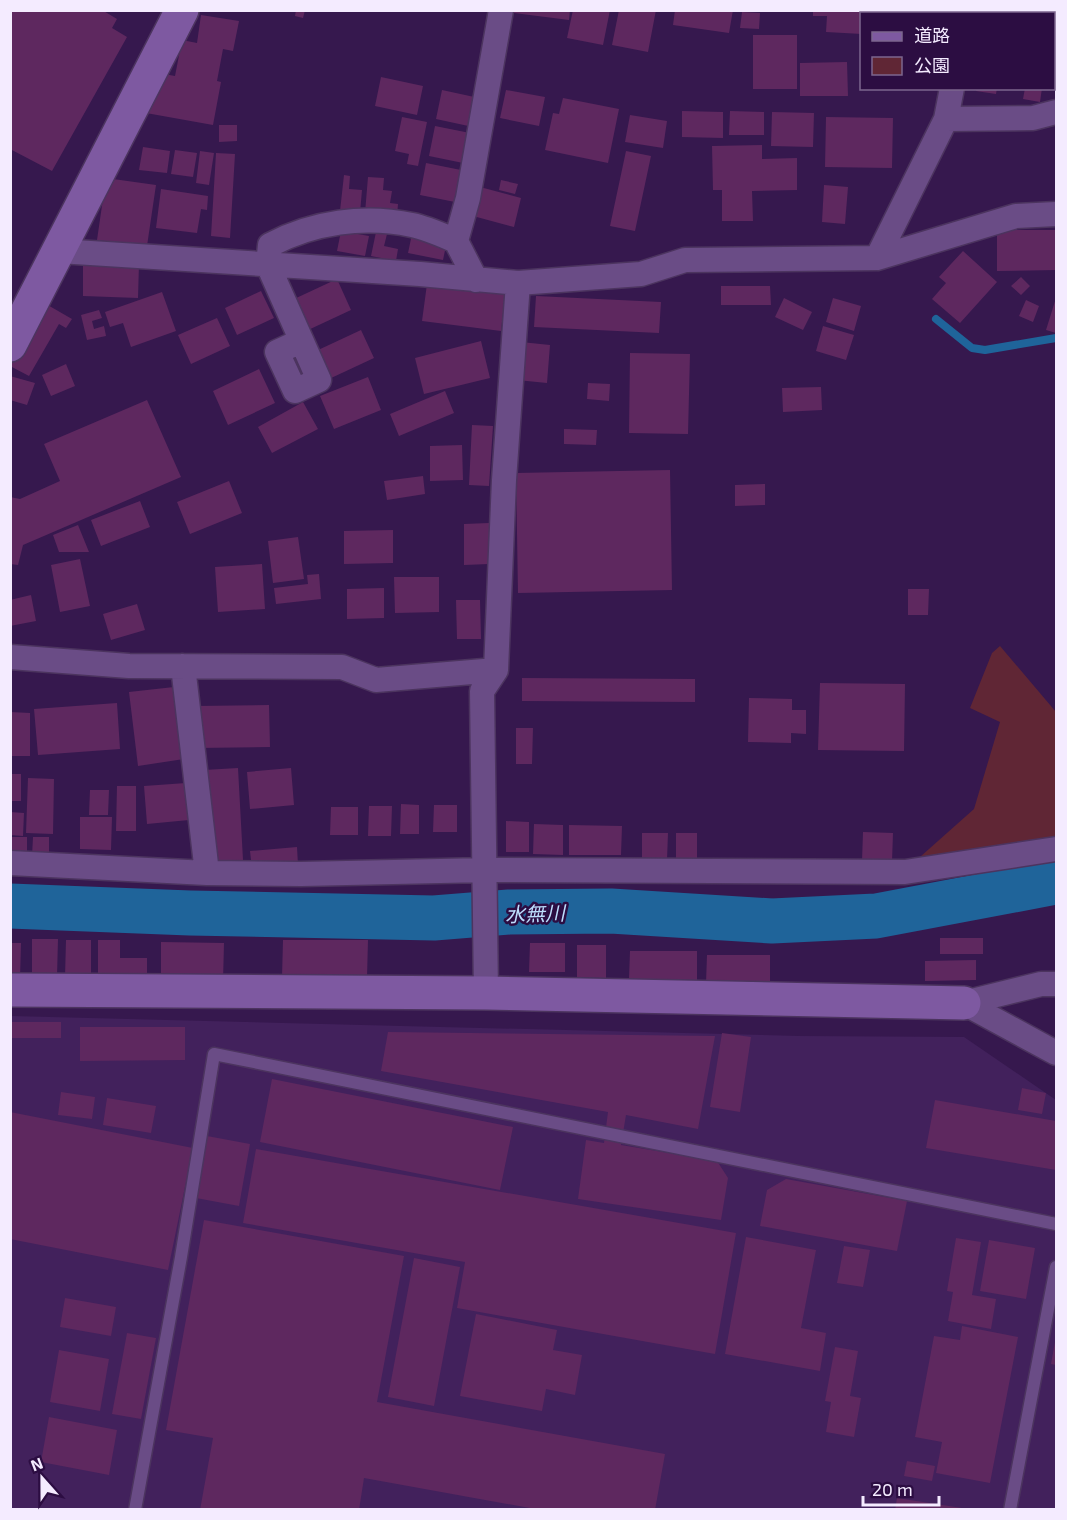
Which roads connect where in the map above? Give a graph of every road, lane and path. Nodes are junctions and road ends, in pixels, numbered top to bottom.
1 (182, 10) edge
2 (501, 10) edge
3 (952, 90) edge
4 (1056, 112) edge
5 (946, 119) junction
6 (1056, 214) edge
7 (456, 241) junction
8 (59, 251) junction
9 (877, 258) junction
10 (268, 265) junction
11 (476, 280) junction
12 (518, 283) junction
13 (302, 341) dead end
14 (10, 345) edge
15 (10, 657) edge
16 (183, 666) junction
17 (496, 670) junction
18 (1056, 849) edge
19 (10, 863) edge
20 (486, 870) junction
21 (207, 873) junction
22 (1056, 984) edge
23 (10, 990) edge
24 (486, 993) junction
25 (964, 1003) junction
26 (1056, 1053) edge
27 (1056, 1224) edge
28 (1056, 1267) edge
29 (135, 1509) edge
30 (1010, 1509) edge

1 - 8 street
2 - 7 street
3 - 5 street
4 - 5 street
5 - 9 street
6 - 9 street
7 - 10 street
7 - 11 street
8 - 10 street
8 - 14 street
9 - 12 street
10 - 11 street
10 - 13 street
11 - 12 street
12 - 17 street
15 - 16 street
16 - 17 street
16 - 21 street
17 - 20 street
18 - 20 street
19 - 21 street
20 - 21 street
20 - 24 street
22 - 25 street
23 - 24 street
24 - 25 street
25 - 26 street
27 - 29 lane
28 - 30 lane

